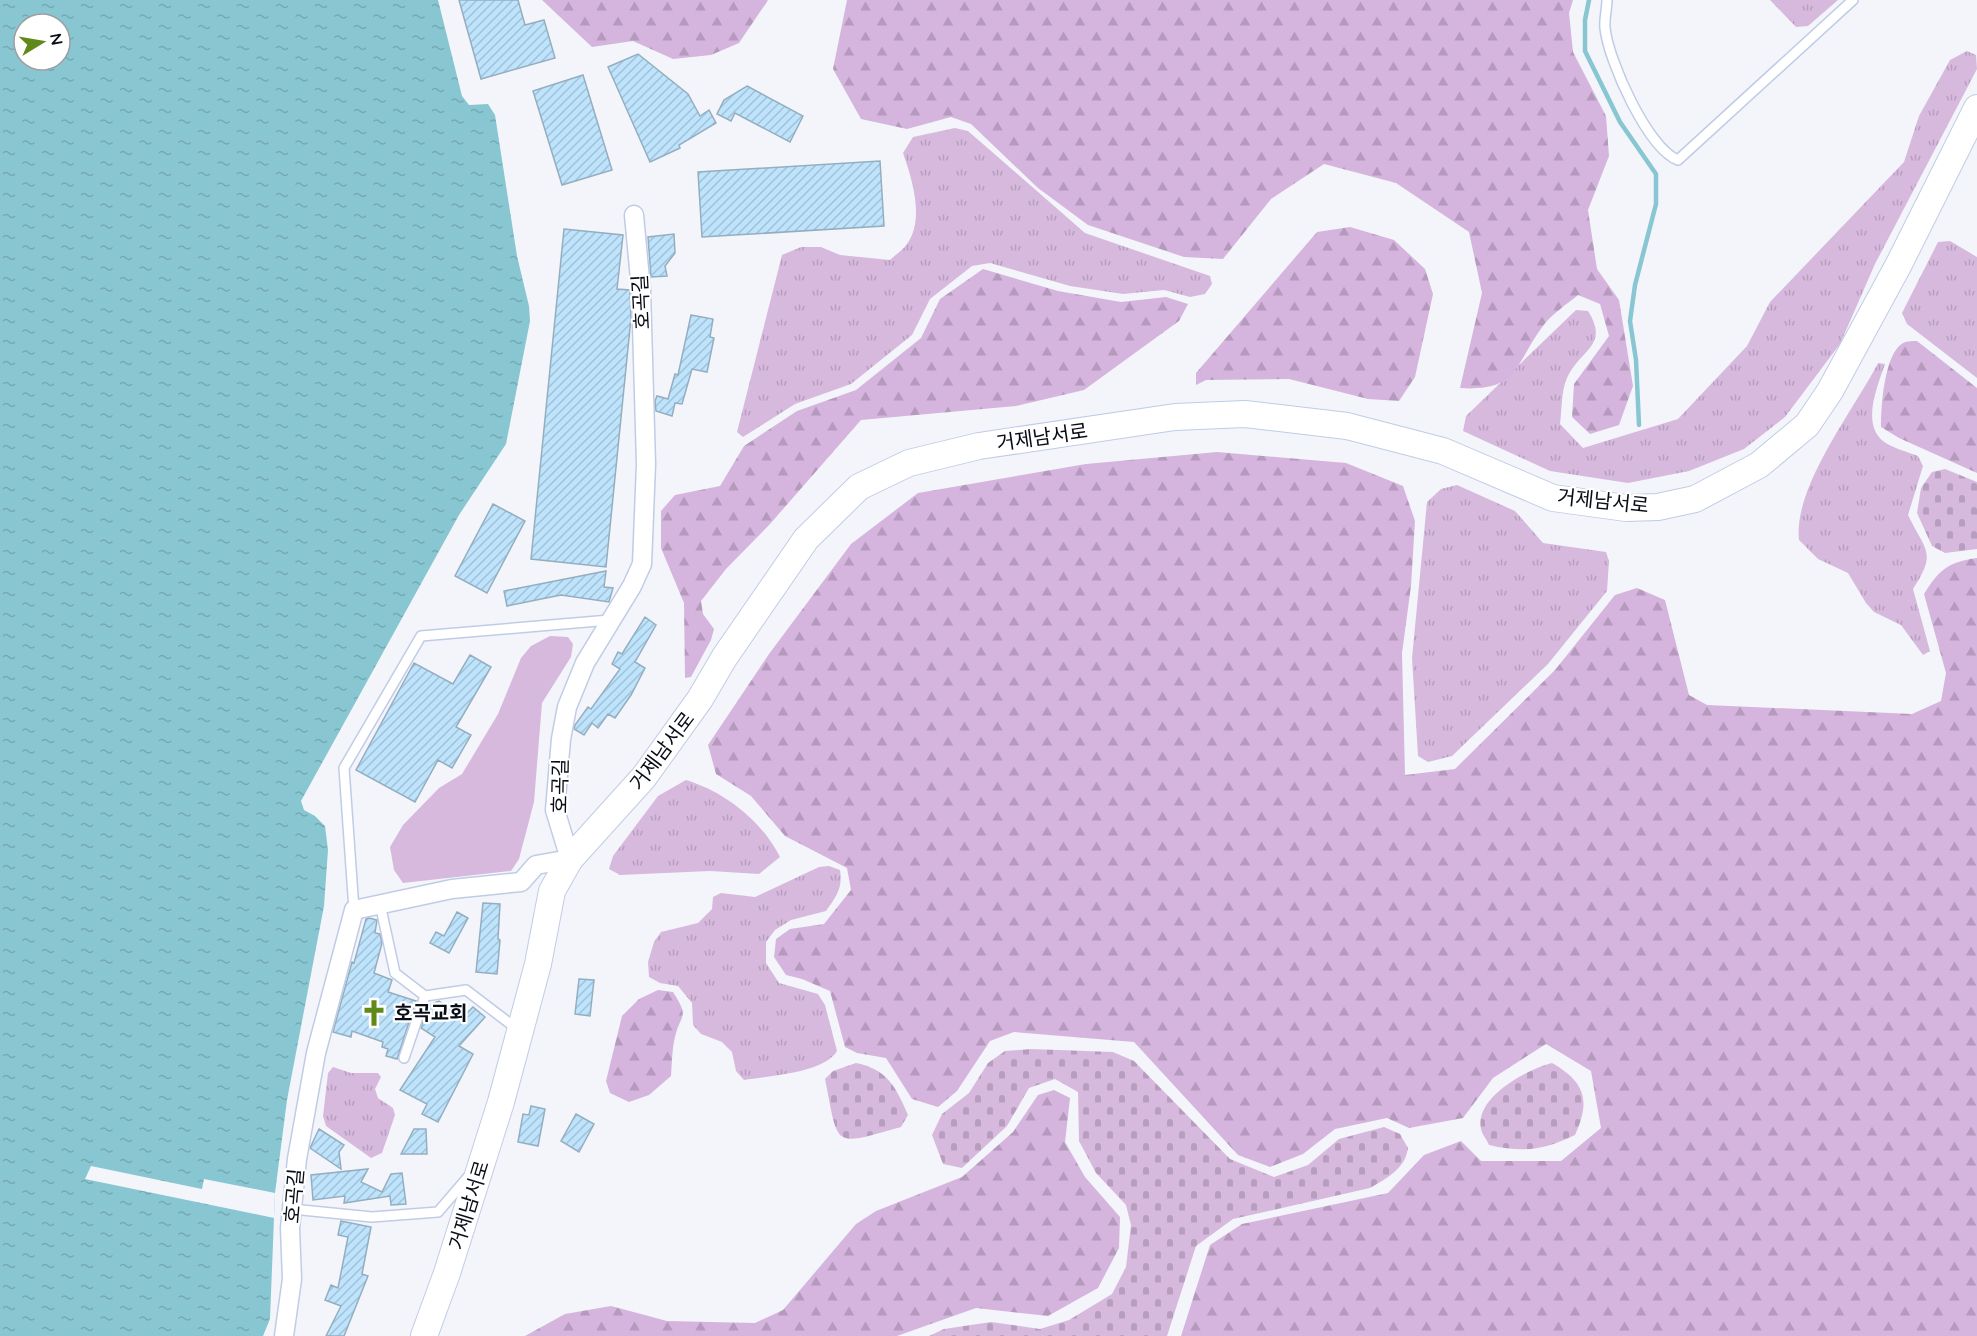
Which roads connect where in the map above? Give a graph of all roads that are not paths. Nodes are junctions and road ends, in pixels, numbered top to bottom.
1 (1607, 0) edge
2 (1853, 0) edge
3 (1977, 108) edge
4 (634, 215) dead end
5 (610, 620) junction
6 (570, 859) junction
7 (380, 904) junction
8 (354, 910) junction
9 (425, 996) junction
10 (520, 1031) junction
11 (405, 1058) dead end
12 (483, 1160) junction
13 (292, 1209) junction
14 (284, 1336) edge
15 (424, 1336) edge

1 - 2 lane
3 - 6 main road, 거제남서로
4 - 5 street, 호곡길
5 - 6 street, 호곡길
5 - 8 lane
6 - 7 street
6 - 10 main road, 거제남서로
7 - 8 street
7 - 9 lane
8 - 13 street, 호곡길
9 - 10 lane
9 - 11 lane
10 - 12 main road, 거제남서로
12 - 13 lane
12 - 15 main road, 거제남서로
13 - 14 street, 호곡길

